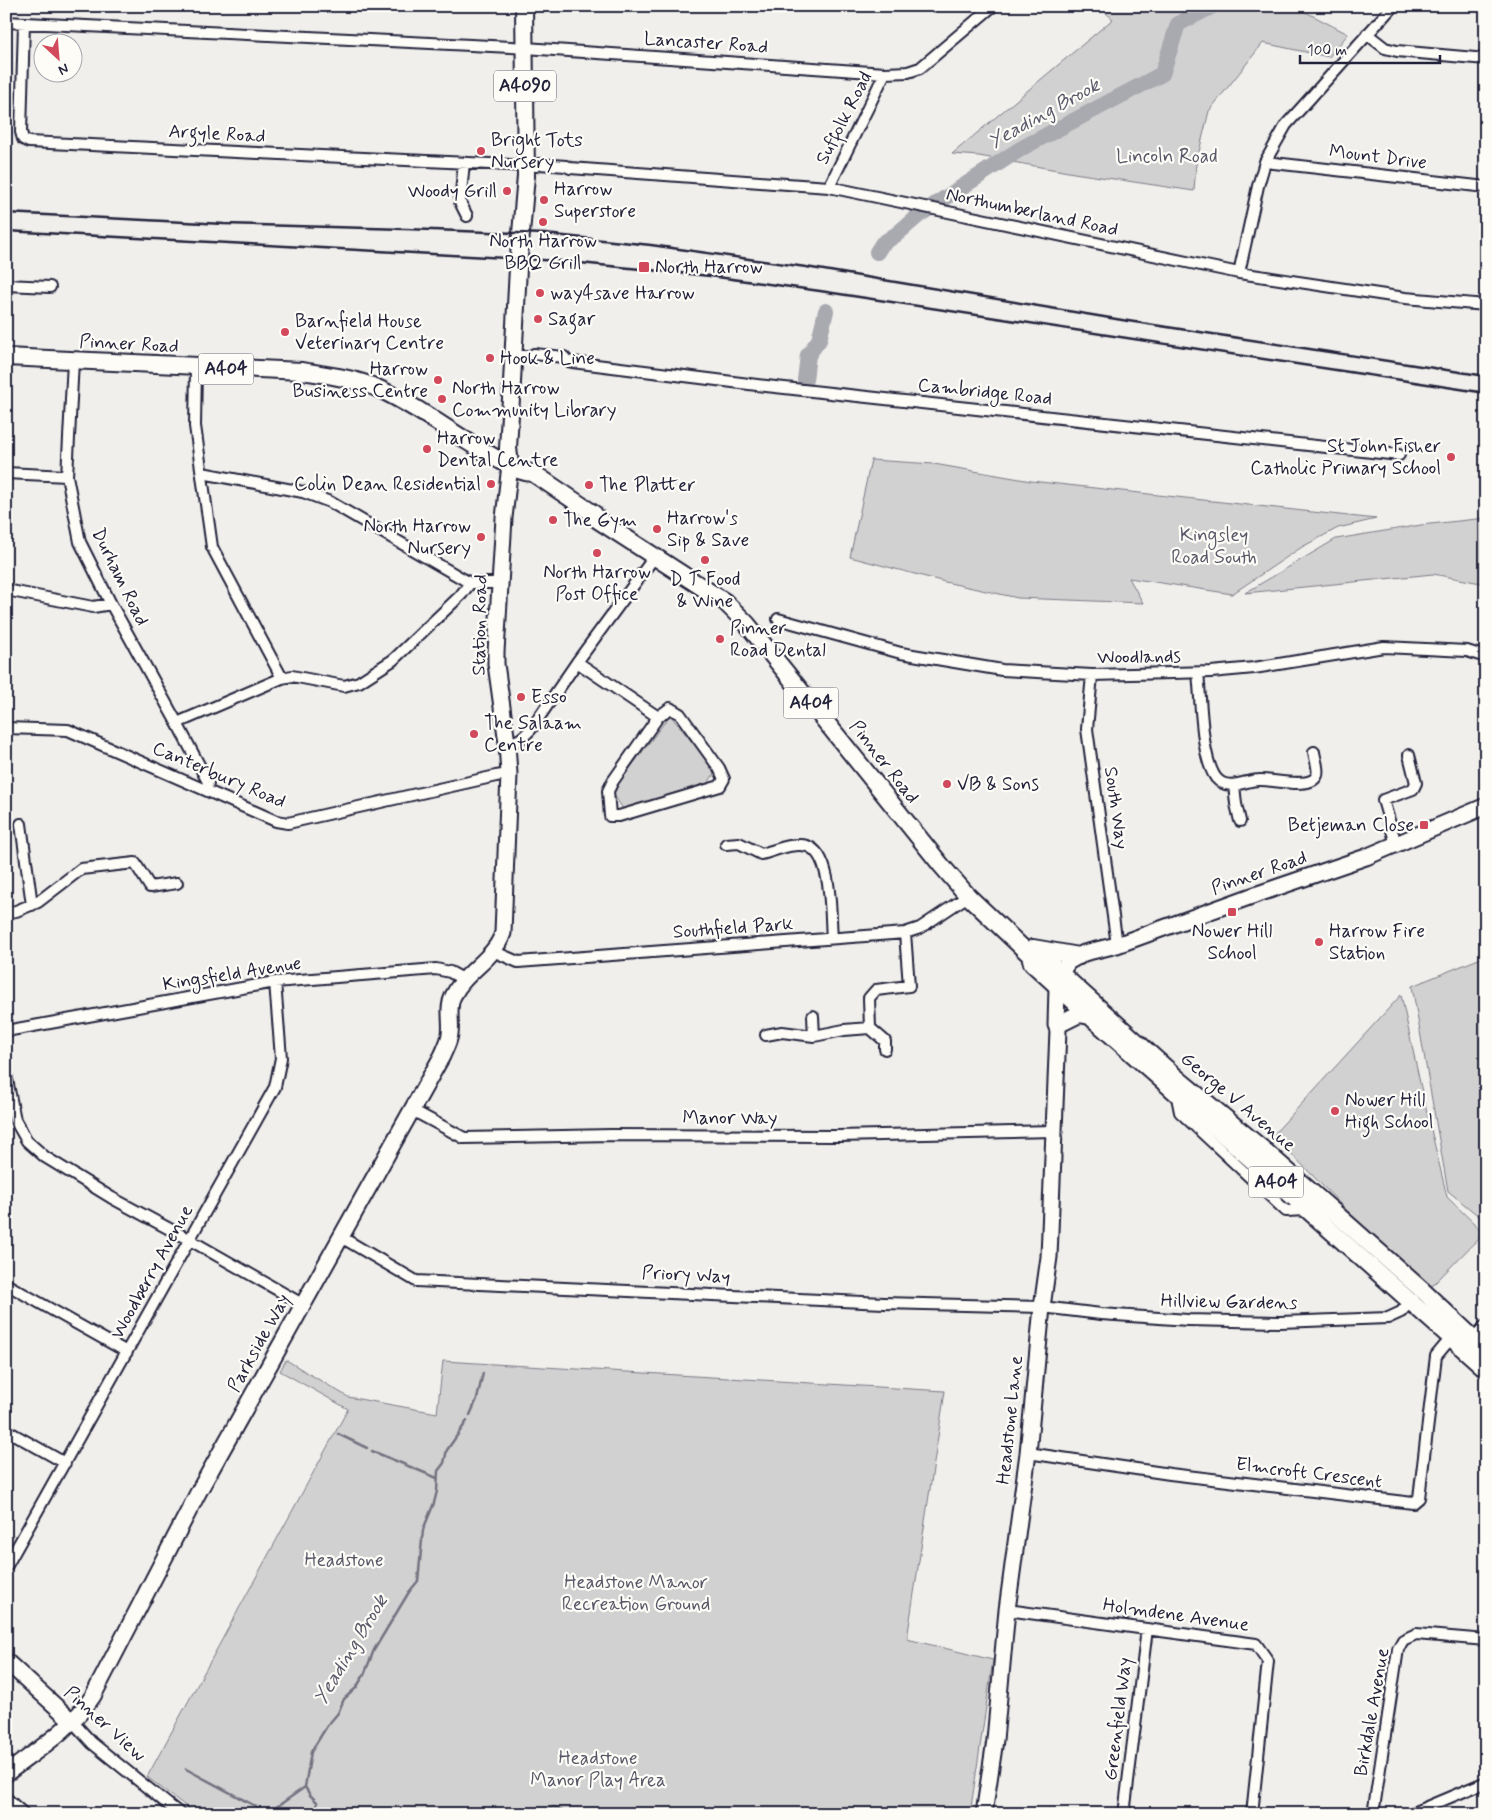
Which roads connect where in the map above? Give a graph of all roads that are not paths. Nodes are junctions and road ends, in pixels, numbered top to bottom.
1 (524, 6) edge
2 (993, 6) edge
3 (1393, 6) edge
4 (6, 22) edge
5 (24, 22) junction
6 (1368, 34) junction
7 (525, 49) junction
8 (1486, 59) edge
9 (885, 73) junction
10 (464, 162) junction
11 (1265, 162) junction
12 (531, 166) junction
13 (1486, 187) edge
14 (829, 188) junction
15 (467, 216) dead end
16 (1239, 273) junction
17 (6, 285) edge
18 (50, 287) dead end
19 (1486, 305) edge
20 (522, 356) junction
21 (6, 357) edge
22 (73, 361) junction
23 (196, 368) junction
24 (1399, 455) dead end
25 (510, 465) junction
26 (6, 472) edge
27 (202, 473) junction
28 (68, 476) junction
29 (655, 556) junction
30 (470, 583) junction
31 (500, 583) junction
32 (6, 590) edge
33 (111, 604) junction
34 (778, 619) dead end
35 (794, 625) junction
36 (789, 635) dead end
37 (1486, 657) edge
38 (577, 662) junction
39 (1198, 673) junction
40 (1092, 675) junction
41 (282, 678) junction
42 (658, 717) junction
43 (177, 723) junction
44 (6, 728) edge
45 (507, 743) junction
46 (1314, 752) dead end
47 (1409, 755) dead end
48 (509, 774) junction
49 (1234, 785) junction
50 (206, 791) junction
51 (1486, 806) edge
52 (1240, 822) dead end
53 (21, 824) dead end
54 (726, 844) dead end
55 (1396, 844) junction
56 (177, 883) dead end
57 (968, 896) junction
58 (32, 905) junction
59 (6, 913) edge
60 (905, 933) junction
61 (832, 938) junction
62 (1117, 945) junction
63 (493, 951) junction
64 (1025, 951) junction
65 (1084, 954) junction
66 (463, 979) junction
67 (275, 982) junction
68 (1063, 984) junction
69 (813, 1016) dead end
70 (1090, 1016) junction
71 (1060, 1026) junction
72 (870, 1028) junction
73 (6, 1031) edge
74 (766, 1035) dead end
75 (814, 1036) junction
76 (885, 1049) dead end
77 (6, 1074) edge
78 (1176, 1092) junction
79 (412, 1110) junction
80 (1054, 1132) junction
81 (1266, 1152) junction
82 (1261, 1169) junction
83 (1307, 1210) junction
84 (341, 1236) junction
85 (190, 1240) junction
86 (6, 1284) edge
87 (1410, 1302) junction
88 (304, 1305) junction
89 (1042, 1307) junction
90 (1486, 1325) edge
91 (1451, 1338) junction
92 (1482, 1346) edge
93 (127, 1352) junction
94 (1486, 1369) edge
95 (6, 1430) edge
96 (1028, 1453) junction
97 (65, 1463) junction
98 (6, 1567) edge
99 (1007, 1610) junction
100 (1147, 1629) junction
101 (1486, 1640) edge
102 (6, 1661) edge
103 (72, 1722) junction
104 (6, 1774) edge
105 (1486, 1782) edge
106 (6, 1798) edge
107 (24, 1814) edge
108 (180, 1814) edge
109 (984, 1814) edge
110 (1124, 1814) edge
111 (1252, 1814) edge
112 (1375, 1814) edge
113 (1410, 1814) edge

1 - 7 main road, A4090
2 - 9 street, Suffolk Road
3 - 6 street
4 - 5 street, Lancaster Road
5 - 7 street, Lancaster Road
5 - 10 street, Argyle Road
6 - 8 street
6 - 11 street
7 - 9 street, Lancaster Road
7 - 12 main road, A4090
9 - 14 street, Suffolk Road
10 - 12 street, Argyle Road
10 - 15 street
11 - 13 street, Mount Drive
11 - 16 street
12 - 14 street, Northumberland Road
12 - 20 main road, Station Road / A4090
14 - 16 street, Northumberland Road
16 - 19 street, Northumberland Road
17 - 18 street
20 - 24 street, Cambridge Road
20 - 25 main road, Station Road / A4090
21 - 22 main road, Pinner Road / A404
22 - 23 main road, Pinner Road / A404
22 - 28 street, Durham Road
23 - 25 main road, Pinner Road / A404
23 - 27 street
25 - 29 main road, Pinner Road / A404
25 - 31 street, Station Road
26 - 28 street
27 - 30 street
27 - 41 street
28 - 33 street, Durham Road
29 - 38 street
29 - 57 main road, Pinner Road / A404
30 - 31 street
30 - 41 street
31 - 45 street, Station Road
32 - 33 street
33 - 43 street, Durham Road
34 - 35 street, Woodlands
35 - 36 street
35 - 40 street, Woodlands
37 - 39 street, Woodlands
38 - 42 street
38 - 45 street
39 - 40 street, Woodlands
39 - 49 street
40 - 62 street, South Way
41 - 43 street
42 - 42 street
43 - 50 street, Durham Road
44 - 50 street, Canterbury Road
45 - 48 street, Station Road
46 - 49 street
47 - 55 street
48 - 50 street, Canterbury Road
48 - 63 street, Station Road
49 - 52 street
51 - 55 street, Pinner Road
53 - 58 street
54 - 61 street
55 - 62 street, Pinner Road
56 - 58 street
57 - 60 street, Southfield Park
57 - 64 main road, Pinner Road / A404
58 - 59 street
60 - 61 street, Southfield Park
60 - 72 street
61 - 63 street, Southfield Park
62 - 65 street, Pinner Road
63 - 66 street, Station Road
64 - 65 main road
64 - 68 main road, Pinner Road / A404
65 - 68 street
66 - 67 street, Kingsfield Avenue
66 - 79 street, Parkside Way
67 - 73 street, Kingsfield Avenue
67 - 85 street, Woodberry Avenue
68 - 70 main road, George V Avenue / A404
68 - 71 street, Headstone Lane
68 - 81 main road, George V Avenue / A404
69 - 75 street
70 - 71 main road
70 - 78 main road, George V Avenue / A404
71 - 80 street, Headstone Lane
72 - 75 street
72 - 76 street
74 - 75 street
77 - 85 street
78 - 82 main road, George V Avenue / A404
78 - 83 street, George V Avenue
79 - 80 street, Manor Way
79 - 84 street, Parkside Way
80 - 89 street, Headstone Lane
81 - 82 main road
81 - 92 main road, George V Avenue / A404
82 - 83 main road, George V Avenue / A404
83 - 87 main road, George V Avenue / A404
84 - 88 street, Parkside Way
84 - 89 street, Priory Way
85 - 88 street
85 - 93 street, Woodberry Avenue
86 - 93 street
87 - 89 street, Hillview Gardens
87 - 91 main road, George V Avenue / A404
88 - 103 street, Parkside Way
89 - 96 street, Headstone Lane
90 - 92 street
91 - 94 main road, George V Avenue / A404
91 - 96 street, Elmcroft Crescent
93 - 97 street, Woodberry Avenue
95 - 97 street
96 - 99 street, Headstone Lane
97 - 98 street, Woodberry Avenue
99 - 100 street, Holmdene Avenue
99 - 109 street, Headstone Lane
100 - 110 street, Greenfield Way
100 - 111 street, Holmdene Avenue
101 - 112 street, Birkdale Avenue
102 - 103 street, Pinner View
103 - 104 street, Parkside Way
103 - 108 street, Pinner View
105 - 113 street
106 - 107 street

